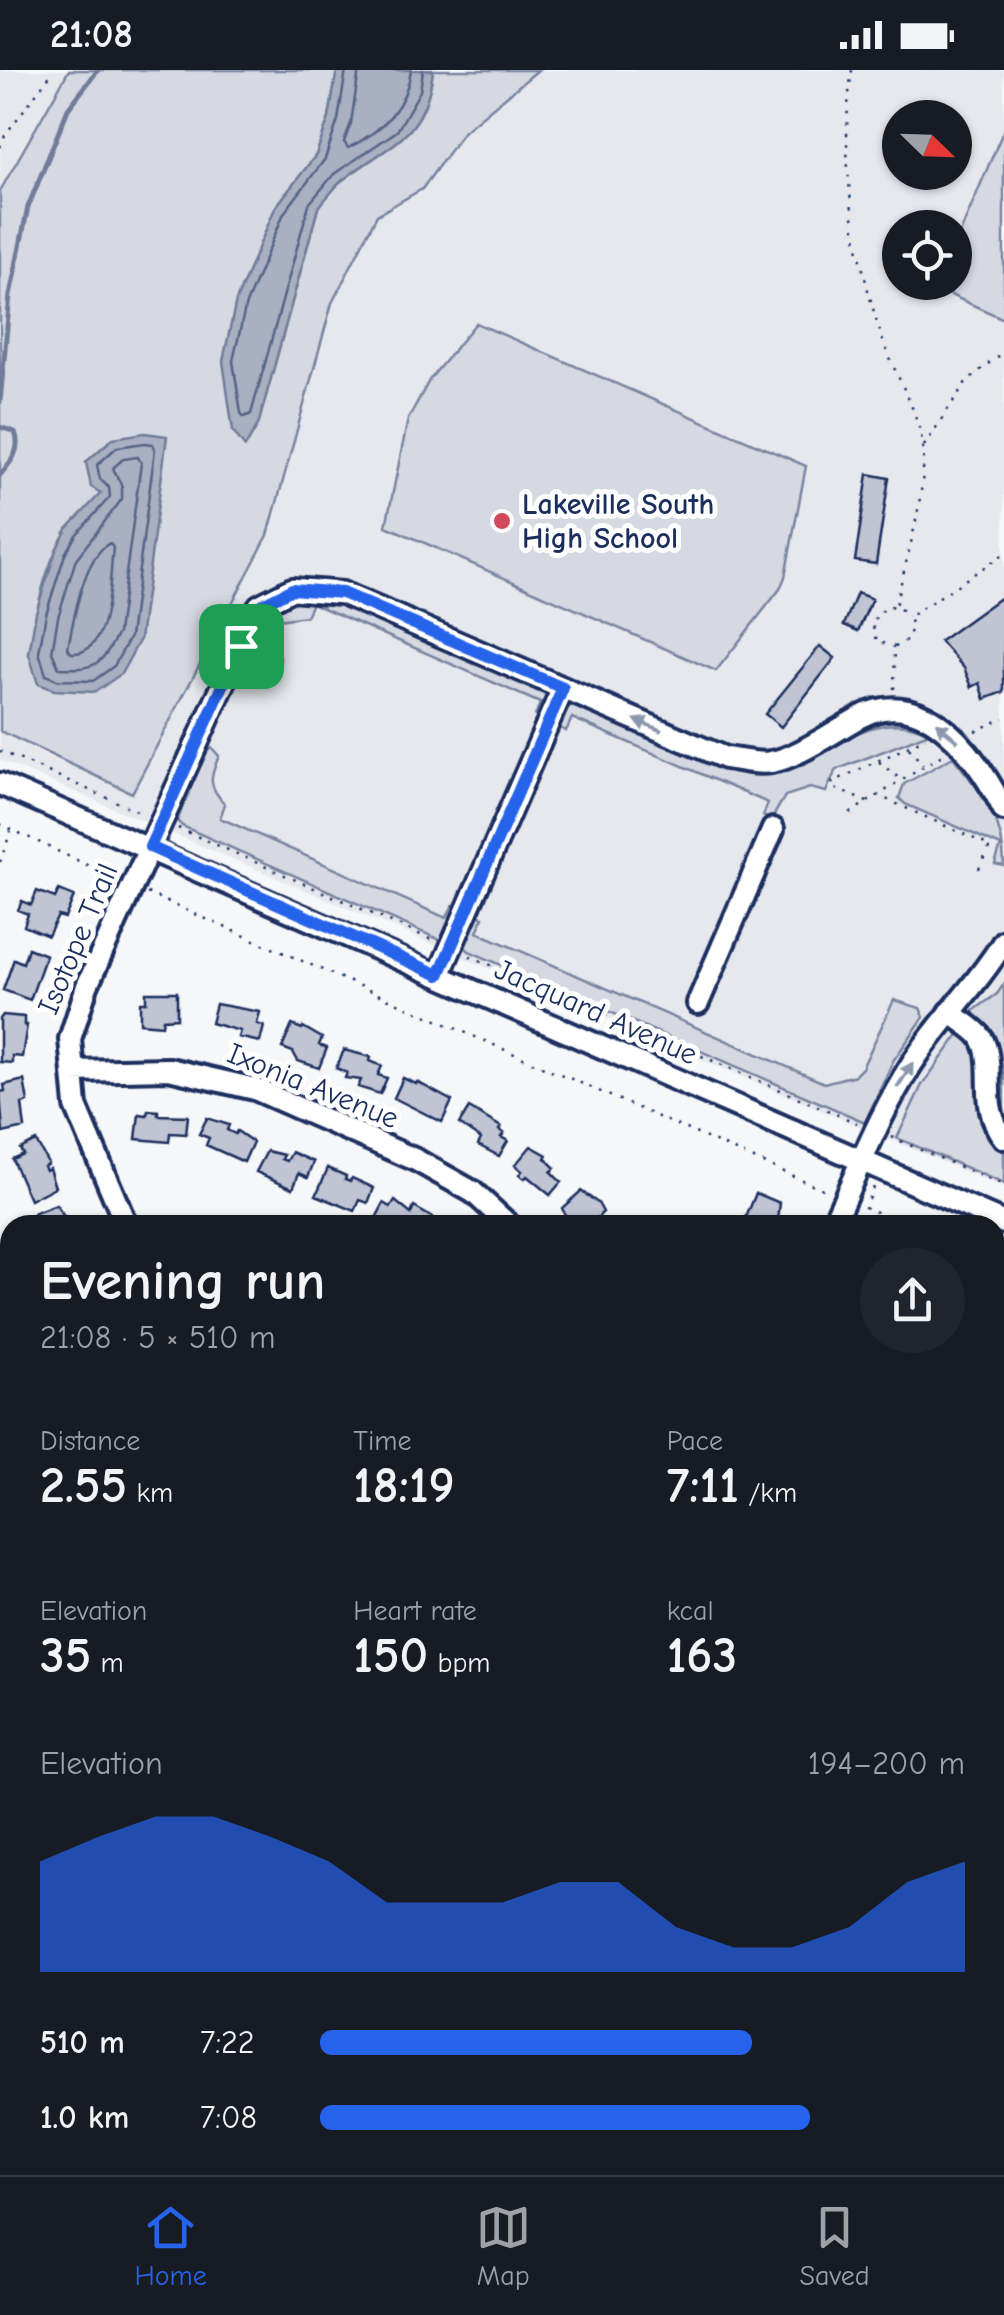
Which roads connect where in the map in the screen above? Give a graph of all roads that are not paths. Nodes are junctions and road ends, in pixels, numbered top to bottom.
1 (241, 646) junction
2 (267, 660) dead end
3 (563, 688) junction
4 (0, 784) edge
5 (1004, 810) edge
6 (772, 829) dead end
7 (150, 847) junction
8 (1004, 941) edge
9 (439, 975) junction
10 (698, 1003) dead end
11 (950, 1012) junction
12 (73, 1071) junction
13 (1004, 1138) edge
14 (862, 1163) junction
15 (122, 1215) edge
16 (498, 1215) edge
17 (837, 1215) edge
18 (985, 1215) edge

1 - 2 street
1 - 3 street, Isotope Trail
1 - 7 street, Isotope Trail
5 -> 3 street, Isotope Trail
3 - 9 street
4 - 7 street, Jacquard Avenue
6 - 10 street
7 - 9 street, Jacquard Avenue
7 - 12 street, Isotope Trail
8 - 11 street
9 - 14 street, Jacquard Avenue
11 - 13 street
14 -> 11 street
12 - 15 street, Isotope Trail
12 - 16 street, Ixonia Avenue
14 - 17 street
14 - 18 street, Jacquard Avenue

